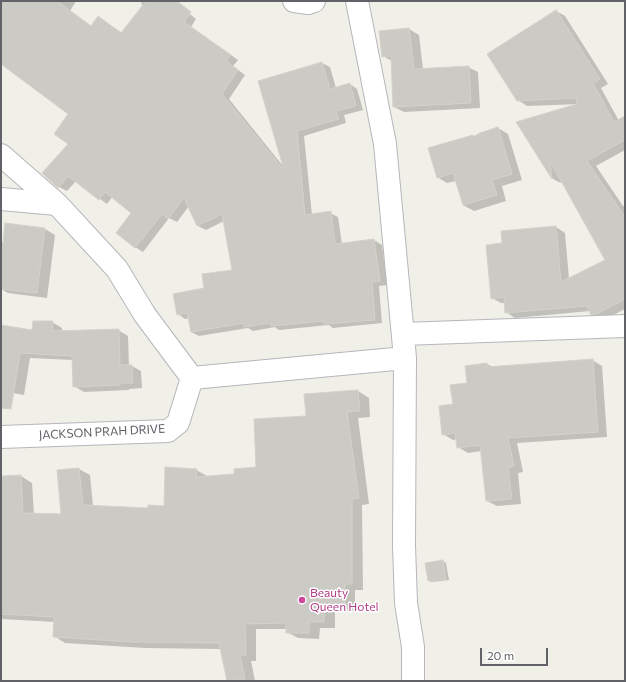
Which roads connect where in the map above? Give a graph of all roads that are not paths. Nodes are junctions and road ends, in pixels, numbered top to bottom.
1 (294, 1) edge
2 (314, 1) edge
3 (357, 1) edge
4 (1, 155) edge
5 (1, 199) edge
6 (57, 204) junction
7 (625, 326) edge
8 (403, 334) junction
9 (405, 358) junction
10 (192, 378) junction
11 (1, 437) edge
12 (413, 681) edge

1 - 2 street
3 - 8 street
4 - 6 street
5 - 6 street
6 - 10 street
7 - 8 street
8 - 9 street
9 - 10 street
9 - 12 street
10 - 11 street, JACKSON PRAH DRIVE

